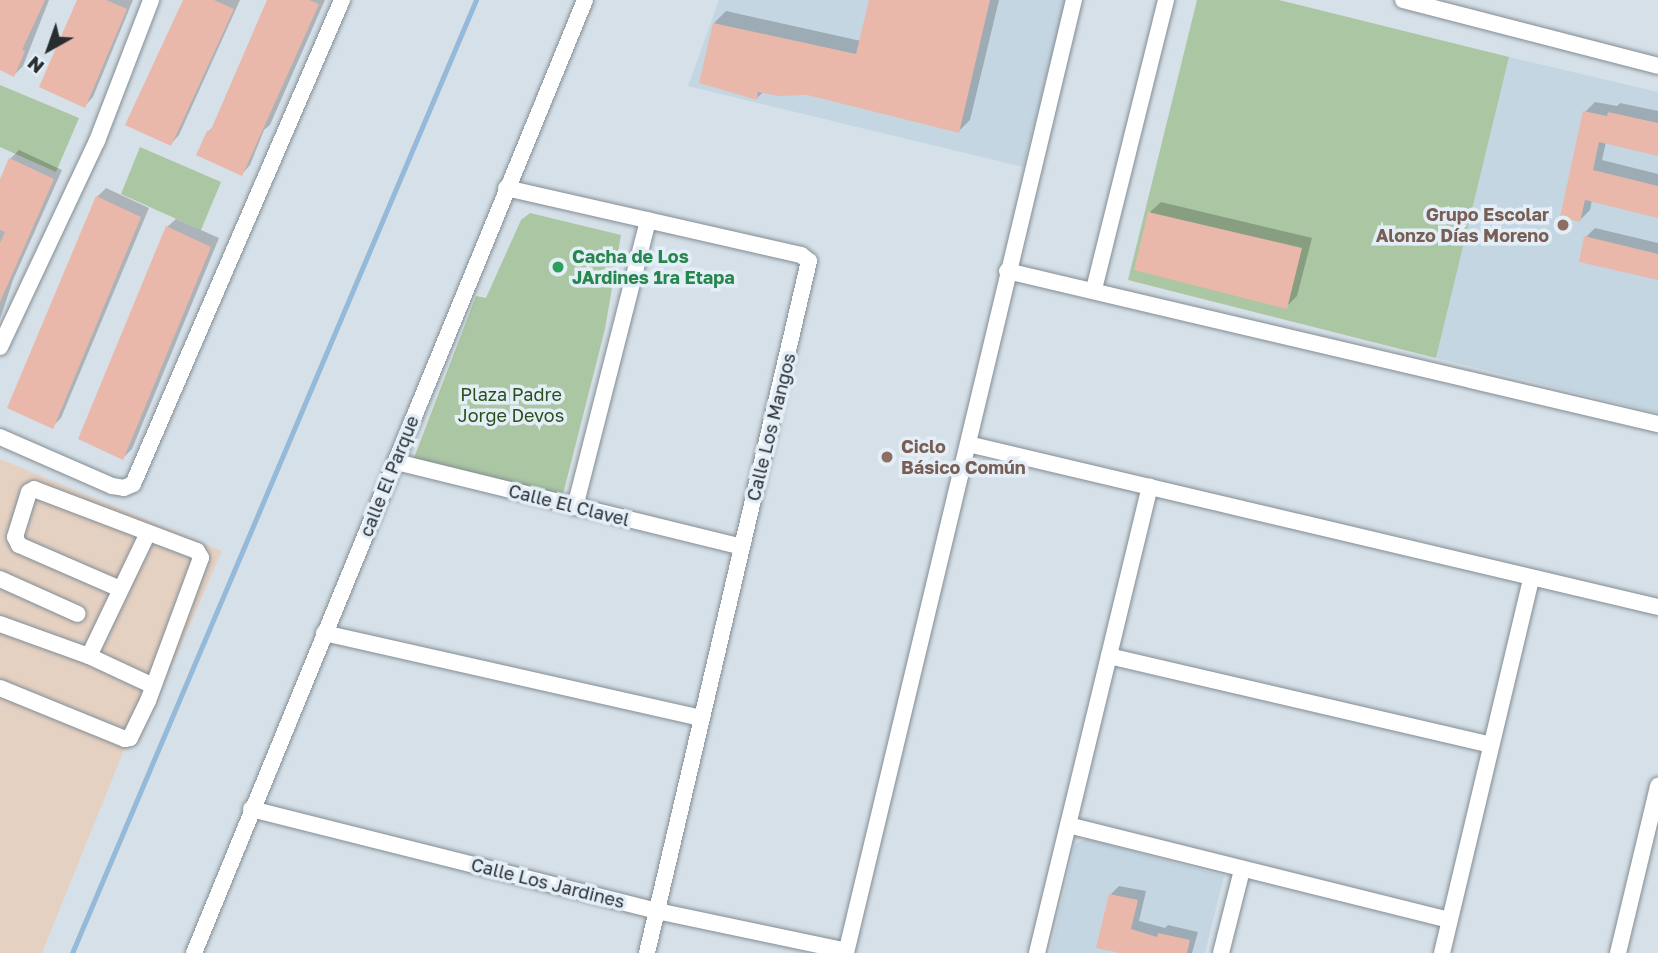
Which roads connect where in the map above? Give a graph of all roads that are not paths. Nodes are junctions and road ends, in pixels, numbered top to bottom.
1 (150, 0) edge
2 (342, 0) edge
3 (585, 0) edge
4 (1074, 0) edge
5 (1166, 0) edge
6 (1404, 0) edge
7 (1658, 66) edge
8 (506, 188) junction
9 (648, 220) junction
10 (1007, 271) junction
11 (1094, 289) junction
12 (0, 347) edge
13 (1658, 424) edge
14 (0, 437) edge
15 (968, 444) junction
16 (396, 462) junction
17 (1150, 486) junction
18 (575, 507) junction
19 (148, 533) junction
20 (742, 547) junction
21 (0, 579) edge
22 (1531, 579) junction
23 (120, 589) junction
24 (1658, 607) edge
25 (78, 614) dead end
26 (0, 624) edge
27 (324, 632) junction
28 (89, 656) junction
29 (1109, 656) junction
30 (153, 686) junction
31 (0, 688) edge
32 (702, 718) junction
33 (1491, 745) junction
34 (1658, 786) edge
35 (251, 809) junction
36 (1068, 825) junction
37 (1242, 870) junction
38 (659, 903) junction
39 (1449, 920) junction
40 (647, 952) edge
41 (846, 952) edge
42 (194, 953) edge
43 (1037, 953) edge
44 (1221, 953) edge
45 (1441, 953) edge
46 (1618, 953) edge

1 - 12 street
2 - 14 street
3 - 8 street, calle El Parque
4 - 10 street
5 - 11 street
6 - 7 street
8 - 9 street, Calle Los Mangos
8 - 16 street, calle El Parque
9 - 18 street
9 - 20 street, Calle Los Mangos
10 - 11 street
10 - 15 street
11 - 13 street
15 - 17 street
15 - 41 street
16 - 18 street, Calle El Clavel
16 - 27 street, calle El Parque
17 - 22 street
17 - 29 street
18 - 20 street, Calle El Clavel
19 - 23 street
19 - 23 street
19 - 30 street
20 - 32 street, Calle Los Mangos
21 - 25 street
22 - 24 street
22 - 33 street
23 - 28 street
26 - 28 street
27 - 32 street
27 - 35 street, calle El Parque
28 - 30 street
29 - 33 street
29 - 36 street
30 - 31 street
32 - 38 street, Calle Los Mangos
33 - 39 street
34 - 46 street
35 - 38 street, Calle Los Jardines
35 - 42 street, calle El Parque
36 - 37 street
36 - 43 street
37 - 39 street
37 - 44 street
38 - 40 street
38 - 41 street, Calle Los Jardines
39 - 45 street

